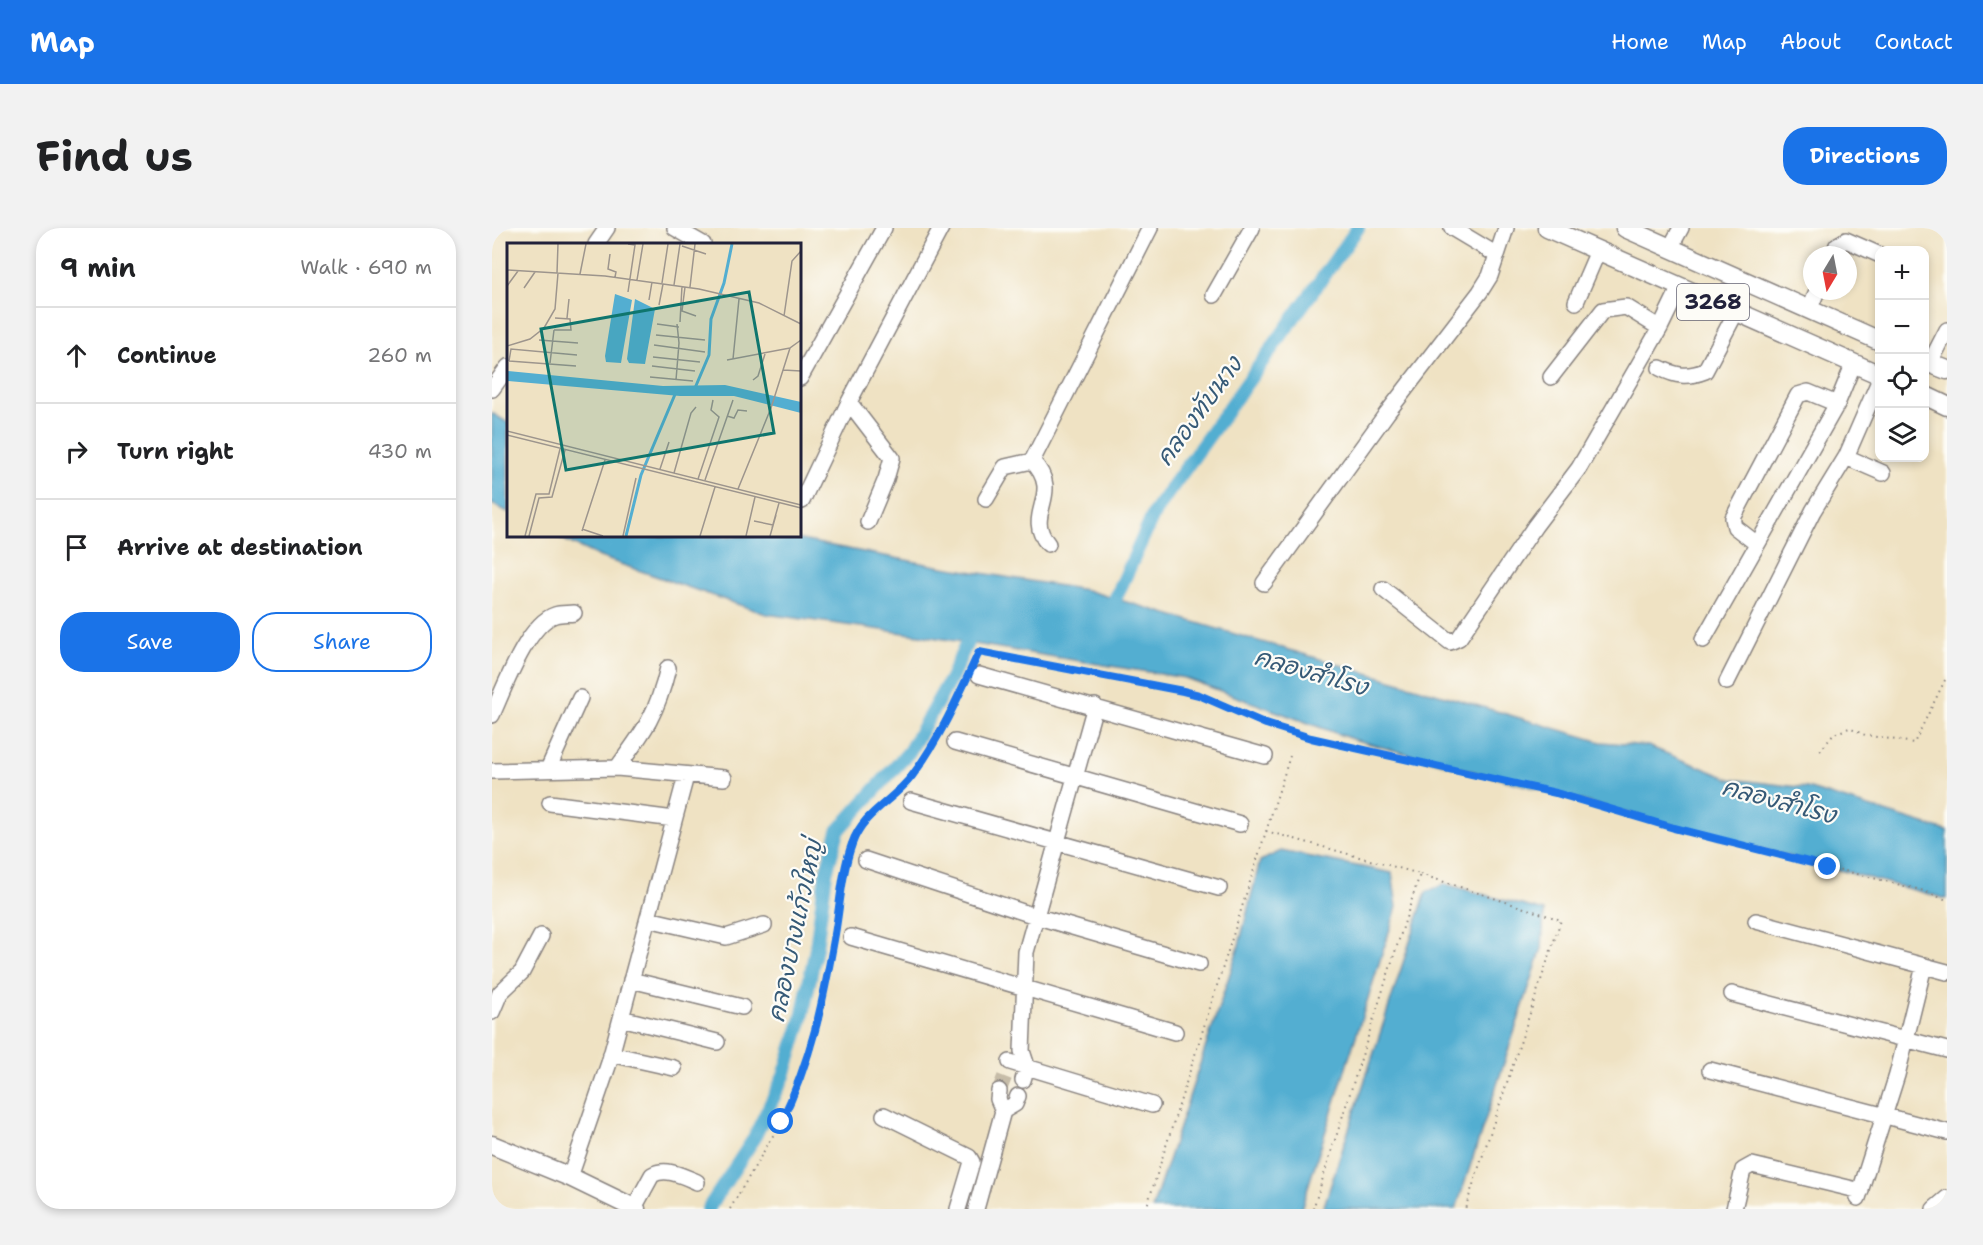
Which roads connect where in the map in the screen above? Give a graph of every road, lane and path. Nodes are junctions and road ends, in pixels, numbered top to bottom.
1 (607, 228) edge
2 (675, 228) edge
3 (884, 228) edge
4 (941, 228) edge
5 (1150, 228) edge
6 (1252, 228) edge
7 (1452, 228) edge
8 (1506, 228) edge
9 (1547, 228) edge
10 (1625, 228) edge
11 (1681, 228) edge
12 (597, 243) edge
13 (695, 243) edge
14 (1837, 246) edge
15 (1670, 248) junction
16 (1598, 251) junction
17 (1875, 253) edge
18 (1497, 255) junction
19 (1680, 287) junction
20 (1214, 295) dead end
21 (1813, 300) edge
22 (1576, 303) dead end
23 (1809, 310) junction
24 (1736, 312) junction
25 (1660, 328) junction
26 (1947, 330) edge
27 (1875, 339) edge
28 (1853, 364) junction
29 (1934, 365) edge
30 (507, 367) edge
31 (1660, 368) dead end
32 (1875, 375) edge
33 (801, 376) edge
34 (1551, 377) dead end
35 (492, 389) edge
36 (1875, 389) edge
37 (1929, 398) edge
38 (849, 402) junction
39 (1837, 404) junction
40 (1947, 406) edge
41 (1846, 457) junction
42 (1032, 461) junction
43 (1883, 473) dead end
44 (986, 499) dead end
45 (802, 501) dead end
46 (868, 522) dead end
47 (1048, 544) dead end
48 (1757, 544) junction
49 (1264, 583) dead end
50 (1383, 589) dead end
51 (574, 613) dead end
52 (1703, 640) dead end
53 (668, 668) dead end
54 (975, 670) junction
55 (1947, 676) edge
56 (1727, 682) dead end
57 (580, 698) dead end
58 (1095, 706) junction
59 (492, 715) edge
60 (955, 742) dead end
61 (1820, 751) dead end
62 (1265, 756) dead end
63 (1290, 756) dead end
64 (549, 767) junction
65 (617, 768) junction
66 (492, 771) edge
67 (1076, 775) junction
68 (686, 776) junction
69 (724, 778) dead end
70 (911, 801) dead end
71 (550, 803) dead end
72 (674, 819) junction
73 (1240, 824) dead end
74 (1266, 831) junction
75 (1056, 842) junction
76 (866, 860) dead end
77 (1420, 874) junction
78 (1219, 888) dead end
79 (1947, 900) edge
80 (1035, 916) junction
81 (648, 919) junction
82 (1756, 921) dead end
83 (764, 925) dead end
84 (541, 936) dead end
85 (851, 937) dead end
86 (1199, 964) dead end
87 (1924, 966) junction
88 (1947, 972) edge
89 (631, 981) junction
90 (1026, 987) junction
91 (1732, 994) dead end
92 (742, 1007) dead end
93 (492, 1012) edge
94 (621, 1018) junction
95 (1175, 1032) dead end
96 (1906, 1040) junction
97 (717, 1042) dead end
98 (1947, 1050) edge
99 (1022, 1051) junction
100 (611, 1053) junction
101 (674, 1068) dead end
102 (1710, 1070) dead end
103 (1025, 1073) junction
104 (999, 1091) tunnel mouth
105 (1018, 1096) dead end
106 (1152, 1105) dead end
107 (1003, 1111) junction
108 (884, 1115) dead end
109 (1884, 1116) junction
110 (1947, 1132) edge
111 (492, 1145) edge
112 (570, 1177) junction
113 (697, 1182) dead end
114 (1947, 1198) edge
115 (635, 1208) edge
116 (730, 1209) edge
117 (958, 1209) edge
118 (976, 1209) edge
119 (1146, 1209) edge
120 (1313, 1209) edge
121 (1465, 1209) edge
122 (1734, 1209) edge
123 (1934, 1209) edge

1 - 12 street
2 - 13 street
3 - 33 street
4 - 38 street
5 - 42 street
6 - 20 street
7 - 18 street
8 - 18 street
9 - 16 main road, 3268
10 - 15 main road, 3268
11 - 15 street
14 - 17 street
15 - 23 main road, 3268
16 - 19 main road, 3268
16 - 22 street
18 - 49 street
19 - 24 main road, 3268
19 - 25 street
21 - 23 street
23 - 27 main road, 3268
24 - 28 main road, 3268
24 - 31 street
25 - 34 street
25 - 50 street
26 - 29 street
28 - 32 main road, 3268
28 - 39 street
30 - 35 street
36 - 41 street
37 - 40 main road
38 - 45 street
38 - 46 street
39 - 48 street
39 - 48 street
41 - 43 street
41 - 56 street
42 - 44 street
42 - 47 street
48 - 52 street
51 - 59 street
53 - 65 street
54 - 58 street
54 - 79 path
54 - 116 path
55 - 61 path
57 - 64 street
58 - 62 street
58 - 67 street
60 - 67 street
63 - 74 path
64 - 65 street
64 - 66 street
65 - 68 street
67 - 73 street
67 - 75 street
68 - 69 street
68 - 72 street
70 - 75 street
71 - 72 street
72 - 81 street
74 - 77 path
74 - 119 path
75 - 78 street
75 - 80 street
76 - 80 street
77 - 120 path
77 - 121 path
80 - 86 street
80 - 90 street
81 - 83 street
81 - 89 street
82 - 87 street
84 - 93 street
85 - 90 street
87 - 88 street
87 - 96 street
89 - 92 street
89 - 94 street
90 - 95 street
90 - 99 street
91 - 96 street
94 - 97 street
94 - 100 street
96 - 98 street
96 - 109 street
99 - 103 street
99 - 103 street
100 - 101 street
100 - 112 street
102 - 109 street
103 - 106 street
104 - 107 street
105 - 107 street
107 - 118 street
108 - 117 street
109 - 110 street
109 - 122 street
111 - 112 main road
112 - 115 main road
113 - 115 street
114 - 123 street

